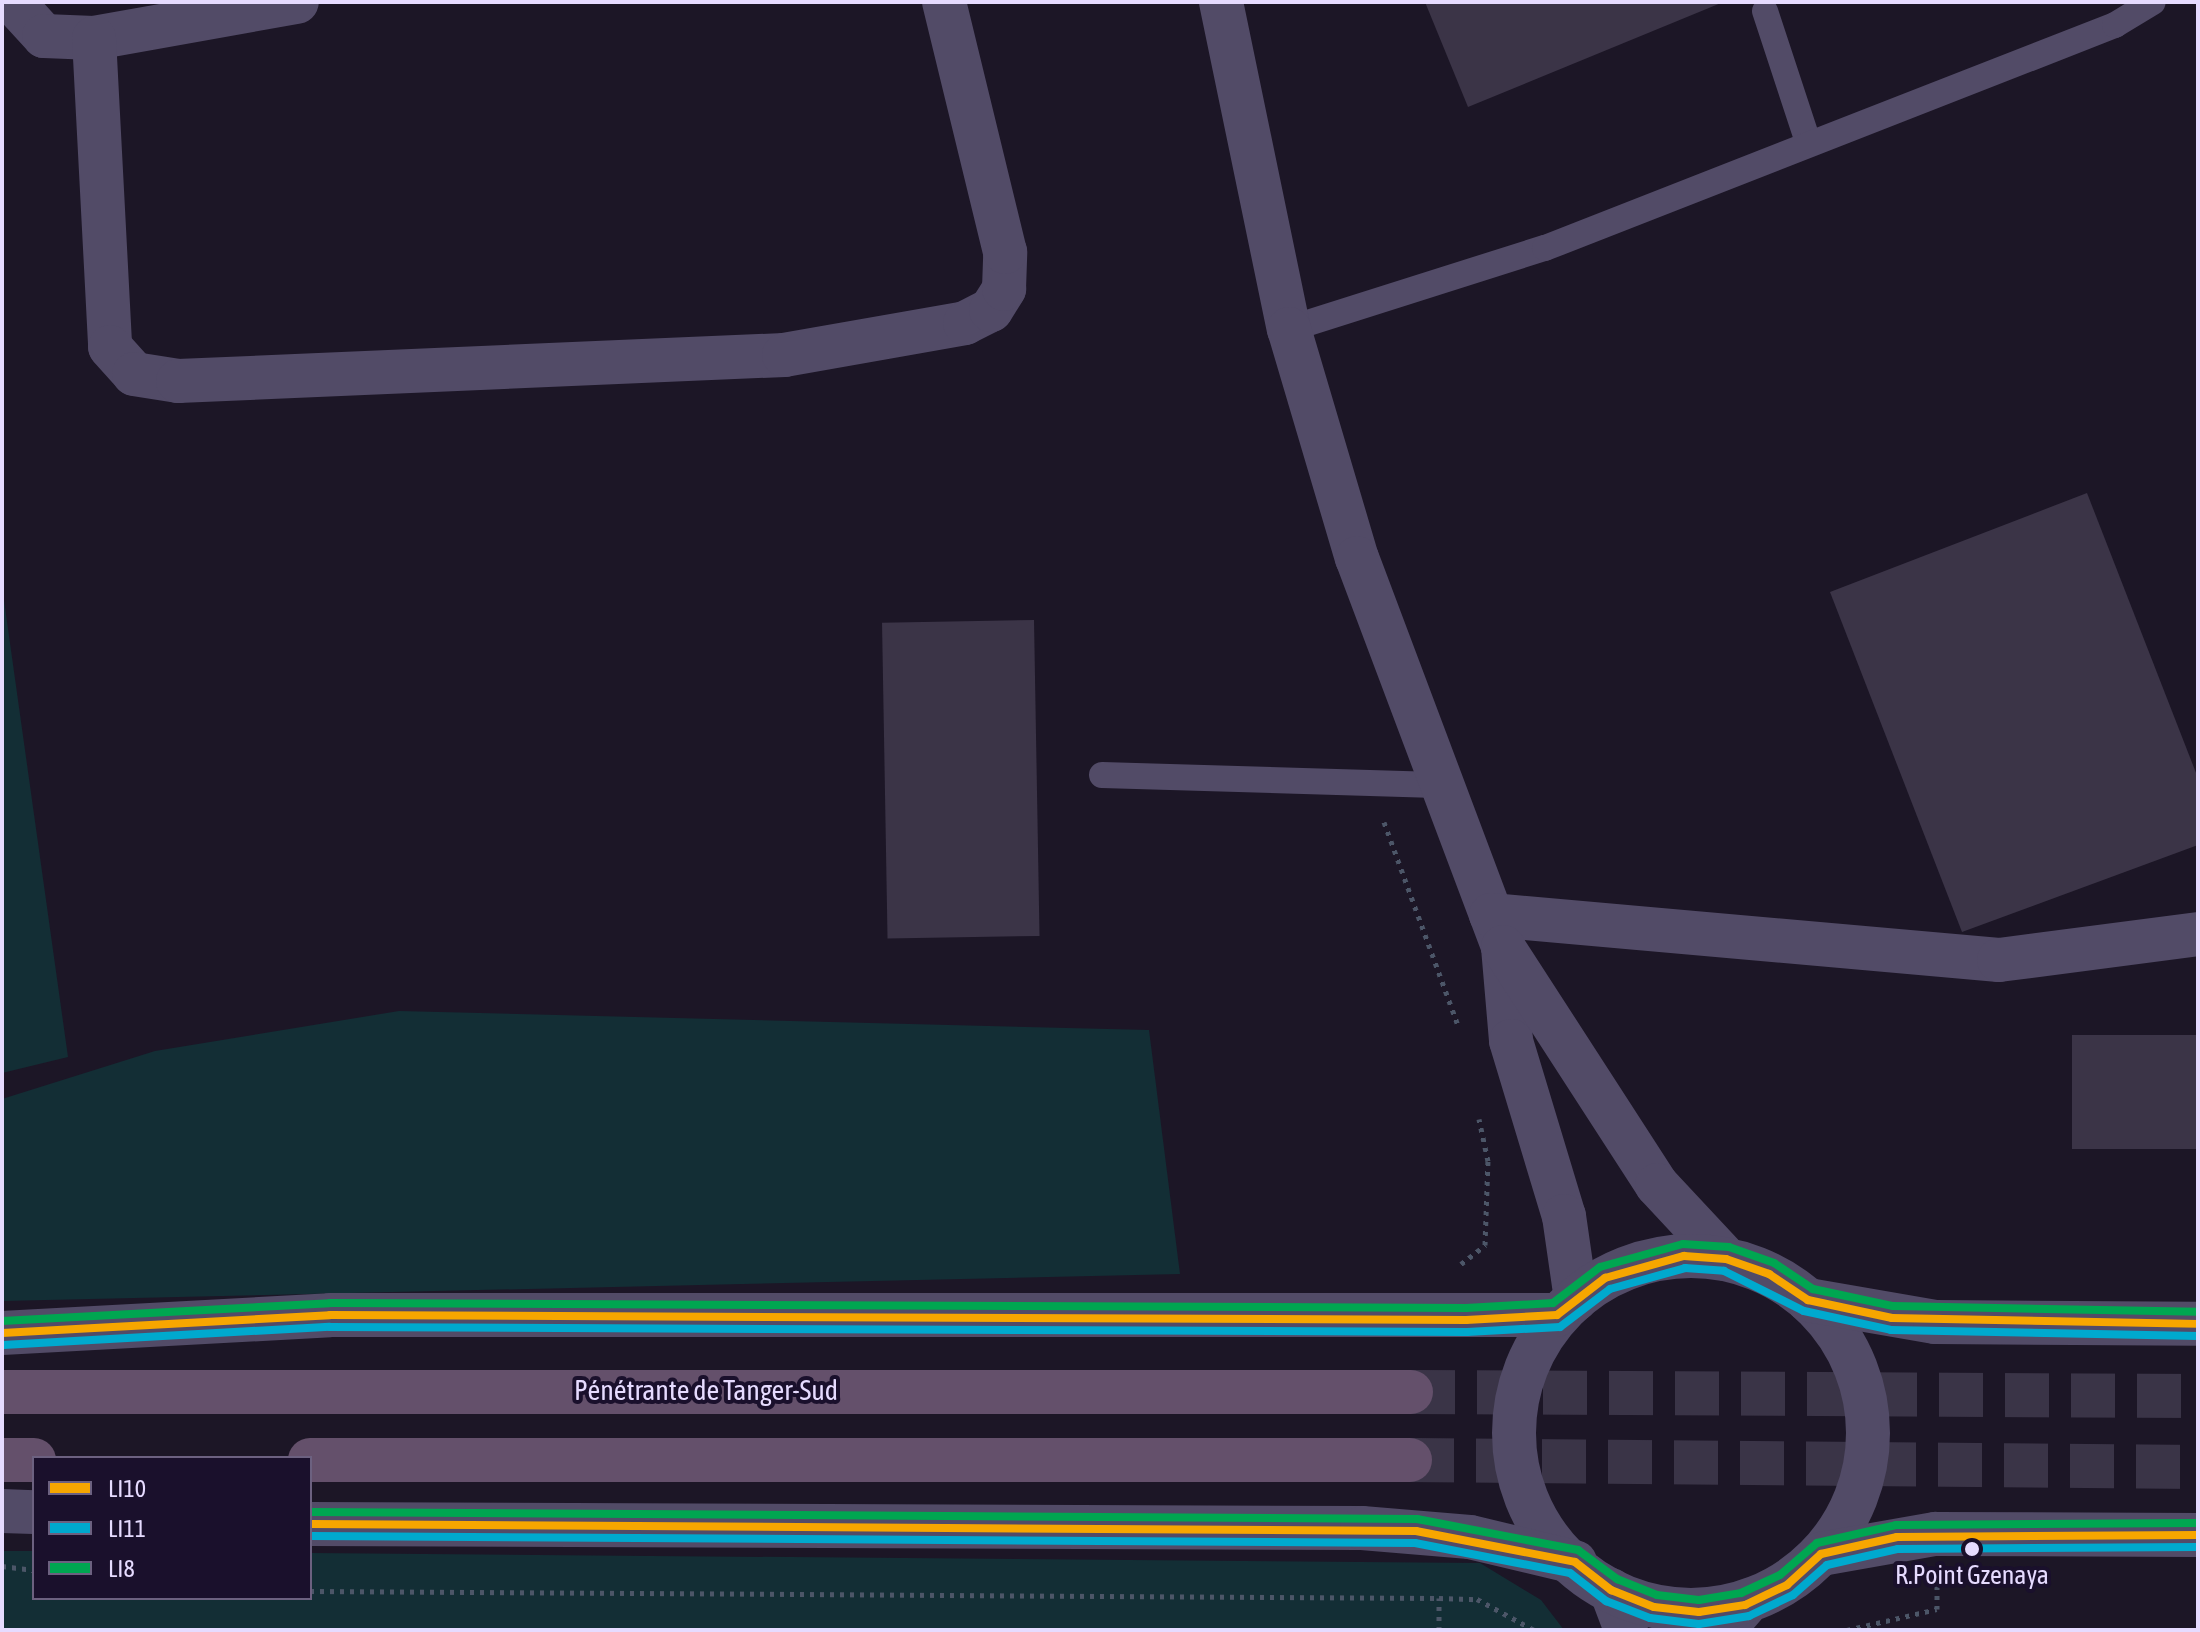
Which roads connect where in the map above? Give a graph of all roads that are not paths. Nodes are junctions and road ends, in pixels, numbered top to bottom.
1 (13, 2) edge
2 (297, 2) edge
3 (944, 2) edge
4 (1221, 2) edge
5 (2153, 2) edge
6 (1765, 11) dead end
7 (94, 38) junction
8 (1808, 142) junction
9 (1289, 329) junction
10 (1102, 775) dead end
11 (1445, 785) junction
12 (1497, 931) junction
13 (2198, 934) edge
14 (1726, 1259) junction
15 (1808, 1300) junction
16 (1567, 1307) junction
17 (2198, 1324) edge
18 (2, 1333) edge
19 (2, 1392) edge
20 (1411, 1392) tunnel mouth
21 (2, 1460) edge
22 (32, 1460) edge
23 (312, 1460) edge
24 (1410, 1460) tunnel mouth
25 (2, 1511) edge
26 (32, 1512) edge
27 (312, 1524) edge
28 (2198, 1535) edge
29 (1821, 1554) junction
30 (1575, 1562) junction
31 (1611, 1590) junction
32 (1734, 1617) edge
33 (1626, 1630) edge

1 - 7 street
2 - 7 street
3 - 7 street
4 - 9 street
5 - 8 lane
6 - 8 lane
8 - 9 lane
9 - 11 street
10 - 11 lane
11 - 12 street
12 - 13 street
12 - 14 street
12 - 16 street
14 - 15 street
14 - 16 street
15 - 17 street
15 - 29 street
16 - 18 street
16 - 30 street
19 - 20 highway, Pénétrante de Tanger-Sud
21 - 22 highway
23 - 24 highway
25 - 26 street
27 - 30 street
28 - 29 street
29 - 32 street
30 - 31 street
31 - 32 street
31 - 33 street

